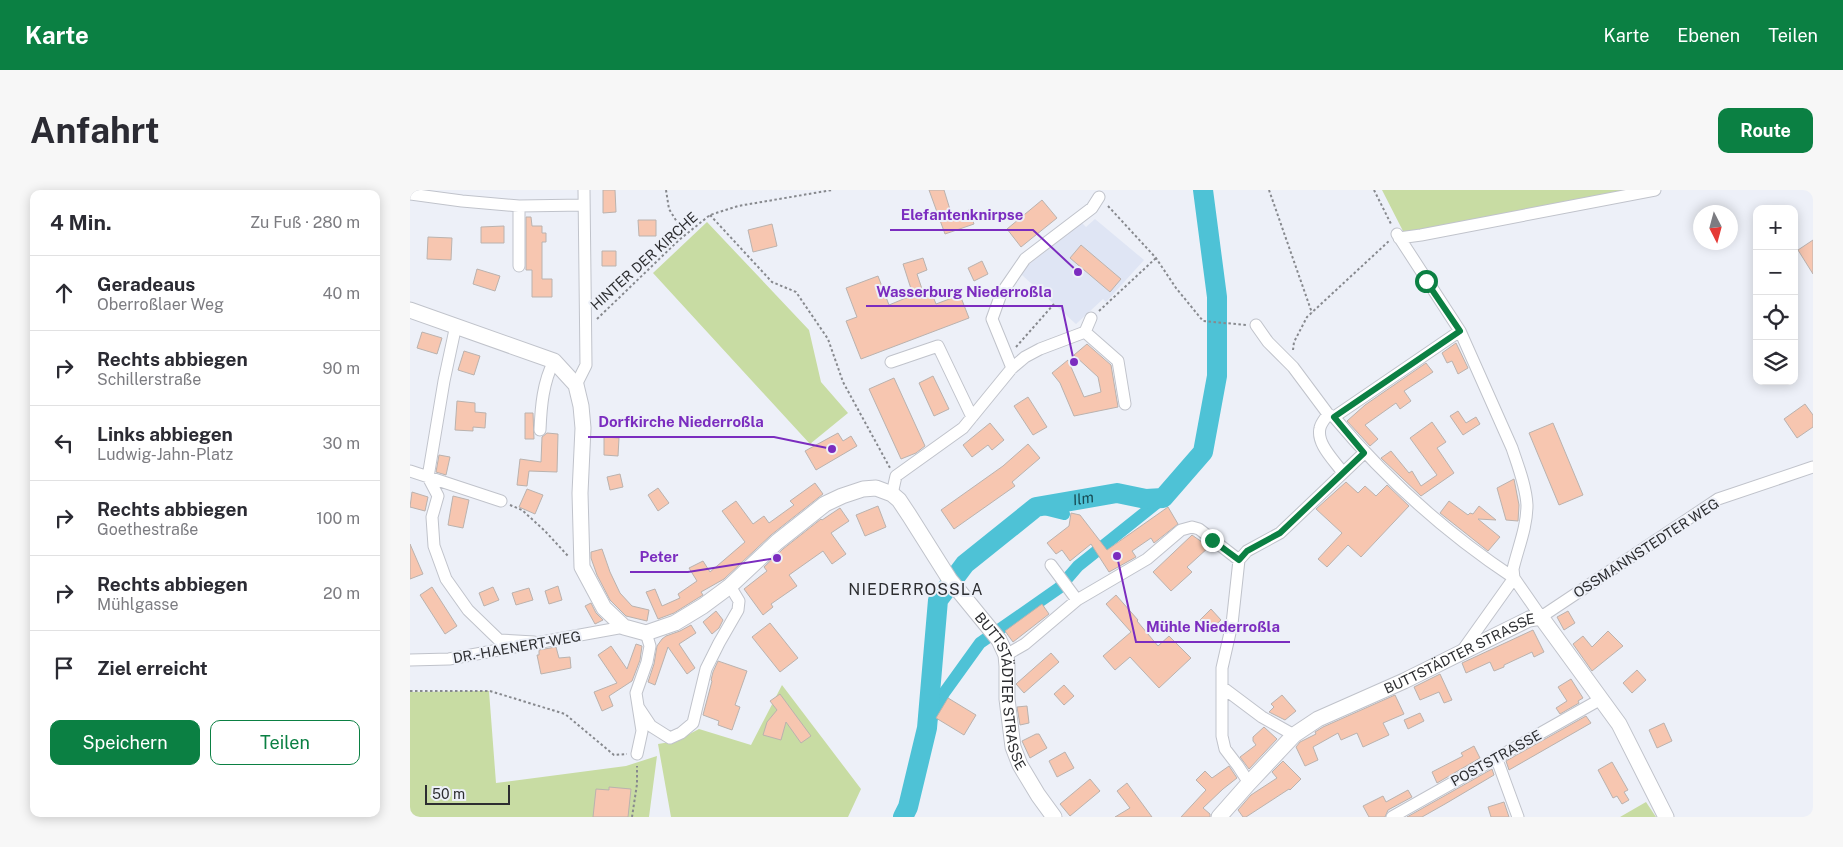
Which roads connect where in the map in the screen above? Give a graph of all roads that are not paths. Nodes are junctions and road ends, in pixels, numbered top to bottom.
1 (584, 190) edge
2 (1656, 190) edge
3 (410, 194) edge
4 (462, 196) edge
5 (1099, 197) road end
6 (584, 205) junction
7 (519, 206) junction
8 (1421, 235) junction
9 (1410, 254) junction
10 (519, 266) dead end
11 (410, 310) edge
12 (1091, 318) road end
13 (456, 325) junction
14 (1256, 326) dead end
15 (1460, 331) junction
16 (1085, 332) junction
17 (554, 361) junction
18 (891, 362) dead end
19 (1012, 368) junction
20 (576, 385) junction
21 (1125, 404) dead end
22 (1331, 416) junction
23 (972, 418) junction
24 (540, 430) dead end
25 (1364, 453) junction
26 (1813, 467) edge
27 (410, 471) edge
28 (1344, 472) junction
29 (428, 477) junction
30 (892, 494) junction
31 (502, 501) road end
32 (1239, 560) junction
33 (1052, 565) dead end
34 (1514, 578) junction
35 (730, 586) junction
36 (1077, 600) junction
37 (1541, 617) junction
38 (624, 627) junction
39 (646, 634) junction
40 (534, 642) junction
41 (1461, 652) junction
42 (1006, 654) junction
43 (410, 660) edge
44 (1222, 687) junction
45 (1601, 699) junction
46 (639, 708) junction
47 (1294, 735) junction
48 (637, 754) road end
49 (1496, 757) junction
50 (1249, 782) junction
51 (1054, 817) edge
52 (1219, 817) edge
53 (1392, 817) edge
54 (1518, 817) edge
55 (1666, 817) edge

1 - 6 street
2 - 8 street
3 - 4 street
4 - 7 street
5 - 19 street
6 - 7 street
6 - 20 street
7 - 10 street
8 - 9 street
8 - 9 street
9 - 15 street
11 - 13 main road
12 - 16 street
13 - 17 main road
13 - 29 street
14 - 22 street
15 - 22 street
15 - 34 street
16 - 19 street
16 - 21 street
17 - 20 main road
17 - 24 street
18 - 23 street
19 - 23 street
20 - 38 main road
22 - 25 street
22 - 28 street
23 - 30 street
25 - 28 street
25 - 34 street
26 - 37 street, OSSMANNSTEDTER WEG
27 - 29 street
28 - 32 street
29 - 31 street
29 - 40 street
30 - 35 main road
30 - 42 main road, BUTTSTÄDTER STRASSE
32 - 36 street
32 - 44 street
33 - 36 street
34 - 37 street
34 - 41 street
35 - 39 main road
35 - 46 street
36 - 42 street
37 - 41 main road, BUTTSTÄDTER STRASSE
37 - 45 main road, BUTTSTÄDTER STRASSE
38 - 39 main road
38 - 40 street, DR.-HAENERT-WEG
39 - 46 street
40 - 43 street, DR.-HAENERT-WEG
41 - 47 main road, BUTTSTÄDTER STRASSE
42 - 51 main road, BUTTSTÄDTER STRASSE
44 - 47 street
44 - 50 street
45 - 49 street, POSTSTRASSE
45 - 55 main road, BUTTSTÄDTER STRASSE
46 - 48 street
47 - 50 main road, BUTTSTÄDTER STRASSE
49 - 53 street, POSTSTRASSE
49 - 54 street
50 - 52 main road, BUTTSTÄDTER STRASSE

